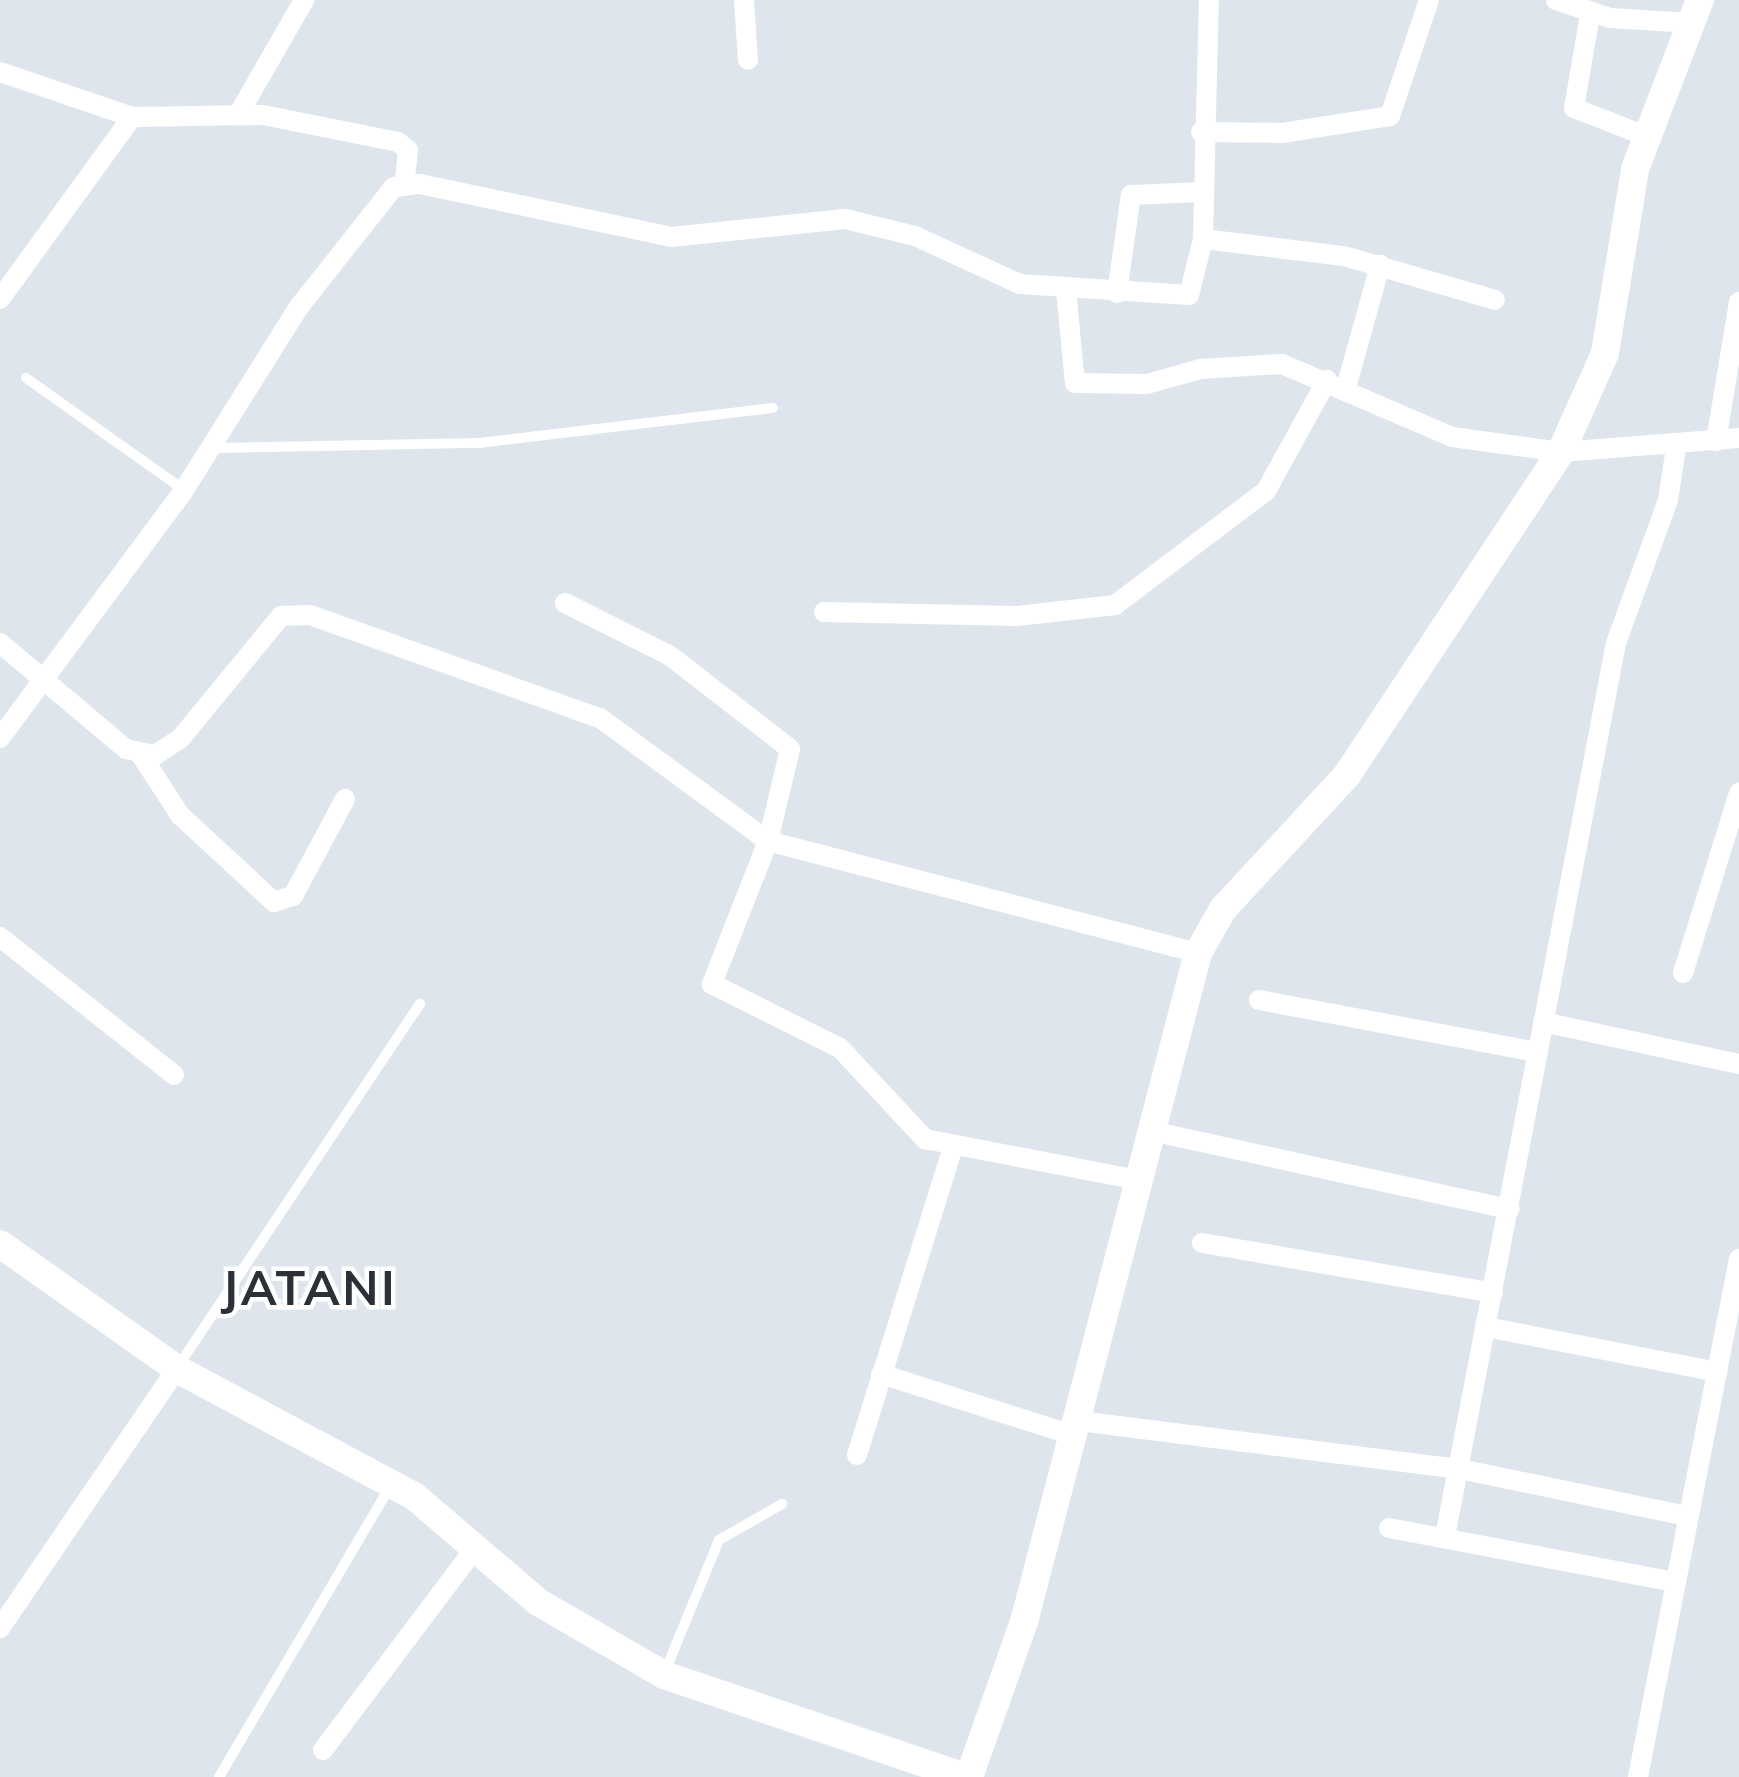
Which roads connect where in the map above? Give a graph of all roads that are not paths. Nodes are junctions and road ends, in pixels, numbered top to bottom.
1 (304, 0) edge
2 (744, 0) edge
3 (1209, 0) edge
4 (1430, 0) edge
5 (1556, 0) edge
6 (1696, 12) edge
7 (1590, 14) junction
8 (748, 60) dead end
9 (0, 72) edge
10 (238, 116) junction
11 (132, 117) junction
12 (1201, 132) junction
13 (1646, 136) junction
14 (405, 182) junction
15 (1201, 192) junction
16 (1203, 239) junction
17 (1380, 265) junction
18 (1066, 290) junction
19 (1117, 293) junction
20 (0, 299) edge
21 (1495, 300) dead end
22 (1739, 302) edge
23 (26, 378) dead end
24 (1336, 384) junction
25 (773, 408) dead end
26 (1739, 438) edge
27 (1716, 442) junction
28 (210, 448) junction
29 (1676, 448) junction
30 (1561, 452) junction
31 (184, 490) junction
32 (565, 603) dead end
33 (824, 612) dead end
34 (0, 643) edge
35 (47, 683) junction
36 (0, 738) edge
37 (141, 755) junction
38 (1739, 793) edge
39 (345, 800) dead end
40 (768, 841) junction
41 (0, 937) edge
42 (1198, 953) junction
43 (1683, 973) dead end
44 (1259, 1000) dead end
45 (420, 1004) dead end
46 (1543, 1022) junction
47 (1537, 1052) junction
48 (1739, 1064) edge
49 (174, 1076) dead end
50 (1150, 1131) junction
51 (953, 1147) junction
52 (1138, 1180) junction
53 (1510, 1209) junction
54 (1202, 1243) dead end
55 (0, 1244) edge
56 (1739, 1258) edge
57 (1493, 1293) junction
58 (1486, 1327) junction
59 (177, 1369) junction
60 (1718, 1372) junction
61 (881, 1374) junction
62 (1077, 1428) junction
63 (857, 1456) dead end
64 (1460, 1469) junction
65 (392, 1482) junction
66 (782, 1504) dead end
67 (1686, 1516) junction
68 (1389, 1528) dead end
69 (1445, 1537) junction
70 (476, 1547) junction
71 (1676, 1582) junction
72 (0, 1628) edge
73 (664, 1675) junction
74 (323, 1750) dead end
75 (219, 1777) edge
76 (968, 1777) edge
77 (1638, 1777) edge

1 - 10 street
2 - 8 street
3 - 12 street
4 - 12 street
5 - 7 street
6 - 7 street
6 - 13 street
7 - 13 street
9 - 11 street
10 - 11 street
10 - 14 street
11 - 20 street
12 - 15 street
13 - 30 street
14 - 18 street
14 - 28 street
15 - 16 street
15 - 19 street
16 - 17 street
16 - 19 street
17 - 21 street
17 - 24 street
18 - 19 street
18 - 24 street
22 - 27 street
23 - 31 lane
24 - 30 street
24 - 33 street
25 - 28 lane
26 - 27 street
27 - 29 street
28 - 31 street
29 - 30 street
29 - 46 street
30 - 42 street
31 - 35 street
32 - 40 street
34 - 35 street
35 - 36 street
35 - 37 street
37 - 39 street
37 - 40 street
38 - 43 street
40 - 42 street
40 - 51 street
41 - 49 street
42 - 50 street
44 - 47 street
45 - 59 lane
46 - 47 street
46 - 48 street
47 - 53 street
50 - 52 street
50 - 53 street
51 - 52 street
51 - 61 street
52 - 62 street
53 - 57 street
54 - 57 street
55 - 59 street
56 - 60 street
57 - 58 street
58 - 60 street
58 - 64 street
59 - 65 street
59 - 72 street
60 - 67 street
61 - 62 street
61 - 63 street
62 - 64 street
62 - 76 street
64 - 67 street
64 - 69 street
65 - 70 street
65 - 75 lane
66 - 73 lane
67 - 71 street
68 - 69 street
69 - 71 street
70 - 73 street
70 - 74 street
71 - 77 street
73 - 76 street

